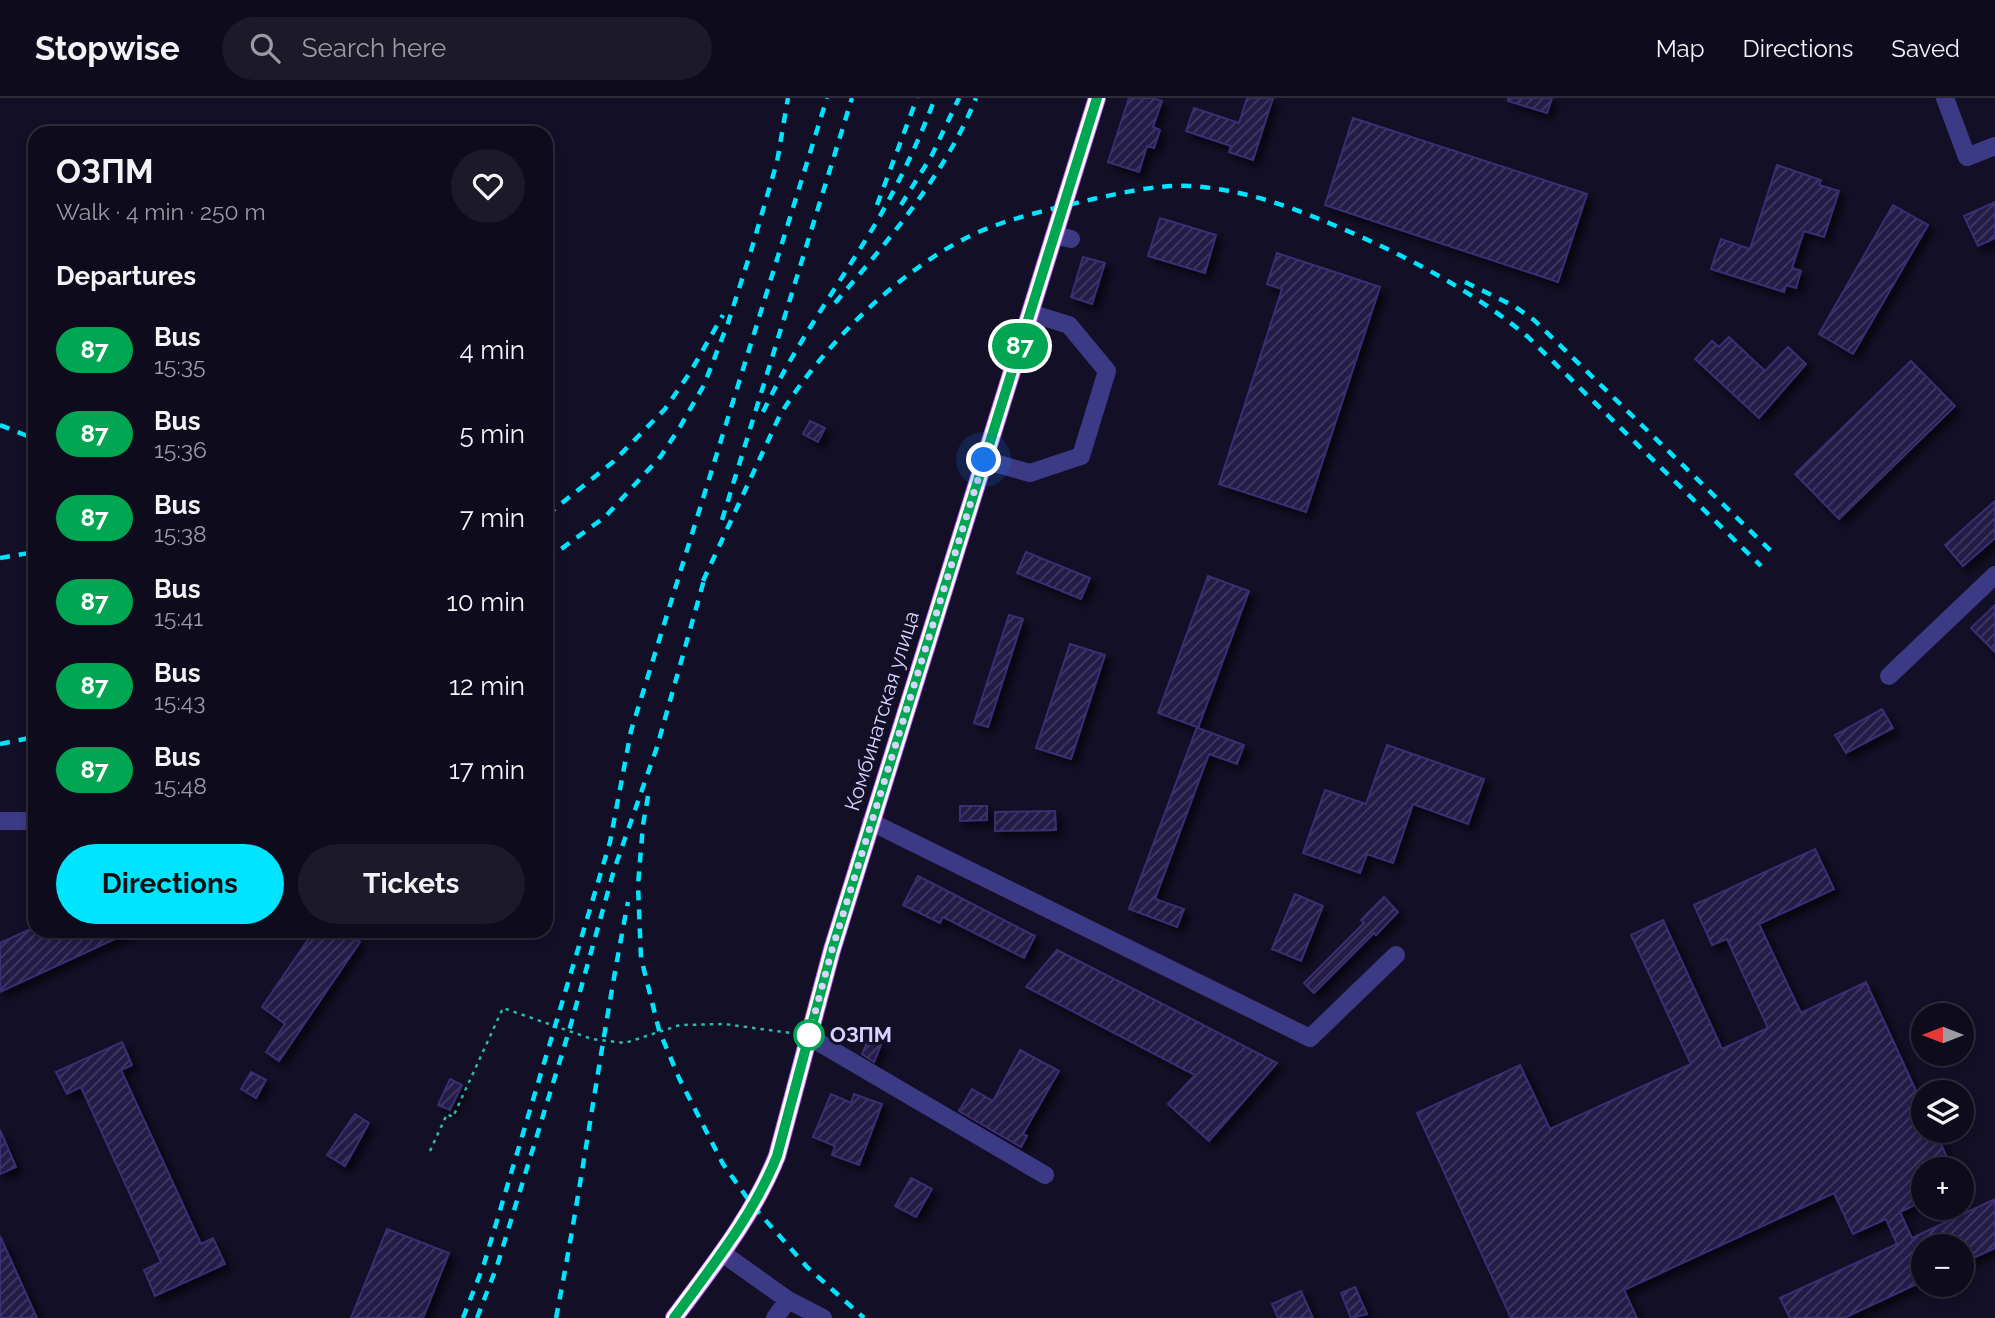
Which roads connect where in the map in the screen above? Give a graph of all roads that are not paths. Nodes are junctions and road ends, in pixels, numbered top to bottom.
1 (1097, 98) edge
2 (1945, 98) edge
3 (1995, 146) edge
4 (1030, 313) junction
5 (984, 460) junction
6 (1995, 575) edge
7 (1889, 676) dead end
8 (28, 820) edge
9 (0, 821) edge
10 (872, 822) junction
11 (1396, 955) dead end
12 (808, 1036) junction
13 (1045, 1175) dead end
14 (722, 1253) junction
15 (788, 1300) junction
16 (674, 1318) edge
17 (775, 1318) edge
18 (823, 1318) edge

1 - 4 main road, Комбинатская улица
2 - 3 street
4 - 5 main road, Комбинатская улица
4 - 5 street
5 - 10 main road, Комбинатская улица
6 - 7 street
8 - 9 street
10 - 11 street
10 - 12 main road, Комбинатская улица
12 - 13 street
12 - 14 main road, Комбинатская улица
14 - 15 street
14 - 16 main road, Комбинатская улица
15 - 17 street
15 - 18 street

